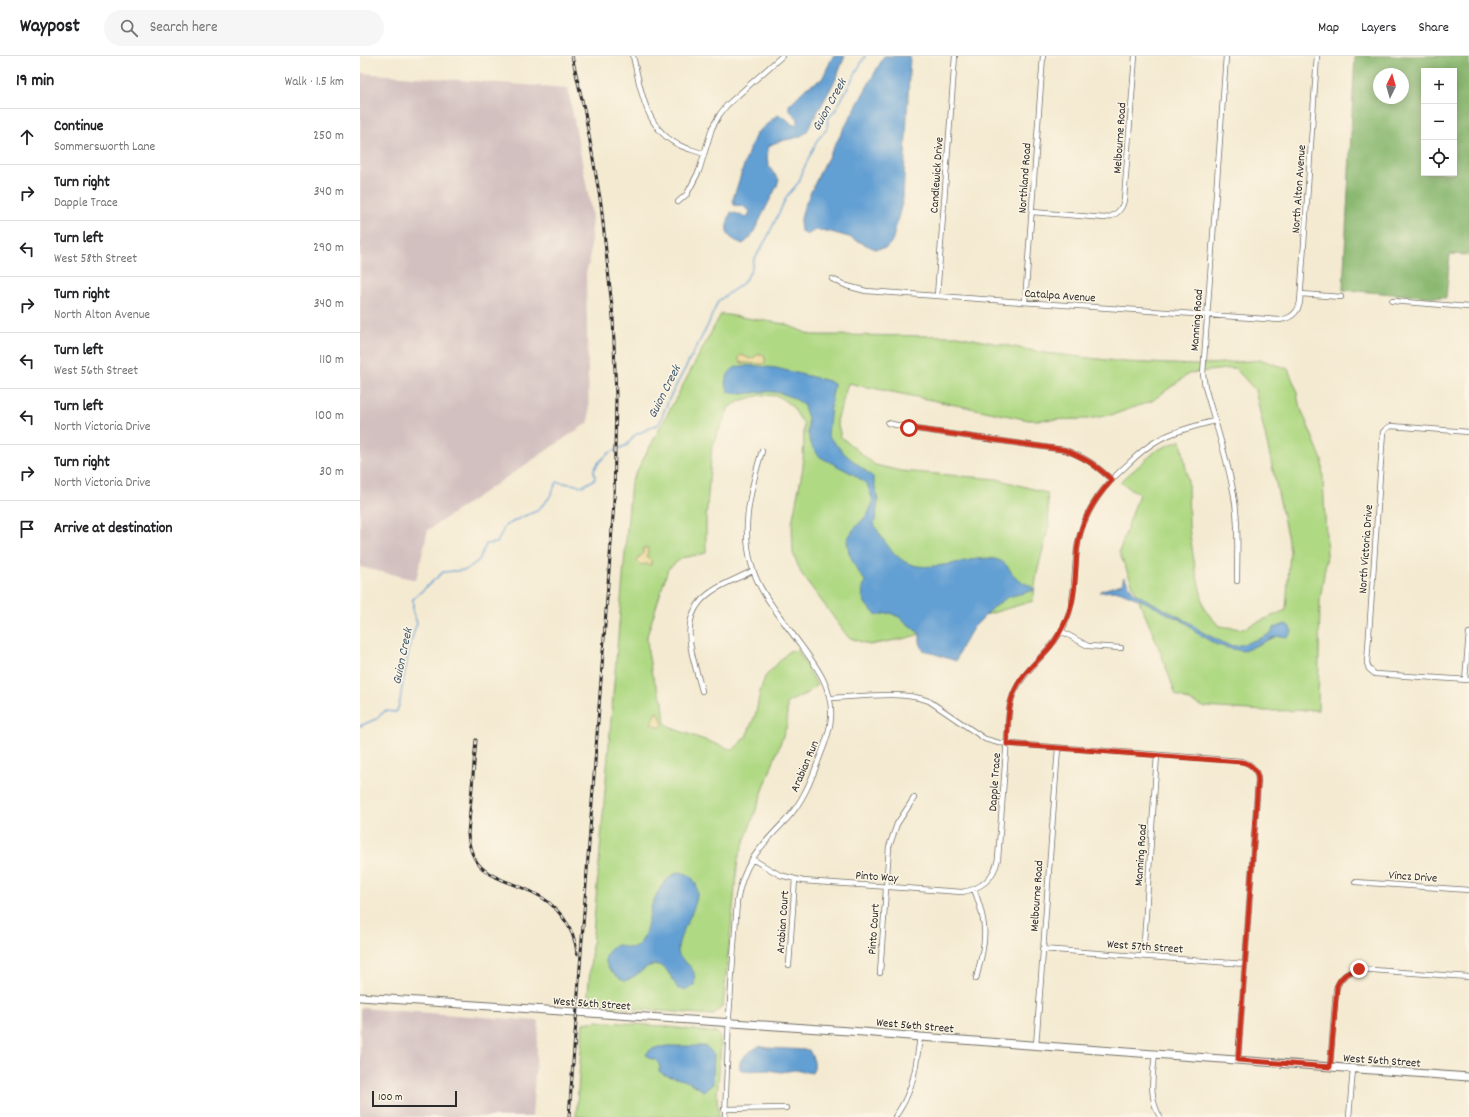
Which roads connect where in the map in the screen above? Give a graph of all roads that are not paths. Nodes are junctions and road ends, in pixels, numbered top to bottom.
1 (633, 56) edge
2 (782, 56) edge
3 (955, 56) edge
4 (1043, 56) edge
5 (1135, 56) edge
6 (1226, 56) edge
7 (1317, 56) edge
8 (704, 154) junction
9 (678, 202) dead end
10 (1032, 212) junction
11 (832, 278) dead end
12 (1301, 294) junction
13 (937, 296) junction
14 (1341, 298) dead end
15 (1392, 301) dead end
16 (1025, 302) junction
17 (1469, 307) edge
18 (1207, 315) junction
19 (1288, 318) joint
20 (1214, 421) junction
21 (888, 423) dead end
22 (1469, 432) edge
23 (762, 451) dead end
24 (1112, 480) junction
25 (752, 571) junction
26 (1237, 581) dead end
27 (1061, 631) junction
28 (1469, 632) edge
29 (1121, 648) dead end
30 (1467, 680) edge
31 (702, 691) dead end
32 (830, 698) junction
33 (1007, 744) junction
34 (1058, 748) junction
35 (1157, 755) junction
36 (914, 798) dead end
37 (752, 859) junction
38 (795, 879) junction
39 (1355, 882) dead end
40 (886, 887) junction
41 (974, 889) junction
42 (1469, 890) edge
43 (1042, 949) junction
44 (1143, 956) junction
45 (1245, 964) junction
46 (789, 966) dead end
47 (880, 973) dead end
48 (1469, 977) edge
49 (976, 979) dead end
50 (360, 997) edge
51 (729, 1023) junction
52 (920, 1037) junction
53 (1036, 1046) junction
54 (1155, 1053) junction
55 (1238, 1060) junction
56 (1330, 1067) junction
57 (1353, 1069) junction
58 (1469, 1077) edge
59 (786, 1108) dead end
60 (724, 1109) junction
61 (725, 1117) edge
62 (895, 1117) edge
63 (1160, 1117) edge
64 (1349, 1117) edge

1 - 8 street
2 - 8 street
3 - 13 street, Candlewick Drive
4 - 10 street, Northland Road
5 - 10 street, Melbourne Road
6 - 18 street, Manning Road
7 - 12 street, North Alton Avenue
8 - 9 street
10 - 16 street, Northland Road
11 - 13 street, Catalpa Avenue
12 - 14 street
12 - 19 street, North Alton Avenue
13 - 16 street, Catalpa Avenue
15 - 17 street
16 - 18 street, Catalpa Avenue
18 - 19 street, Catalpa Avenue
18 - 20 street, Manning Road
20 - 24 street, Dapple Trace
20 - 26 street, Manning Road
21 - 24 street
22 - 30 street, North Victoria Drive
23 - 25 street, Arabian Run
24 - 27 street, Dapple Trace
25 - 31 street
25 - 32 street, Arabian Run
27 - 29 street
27 - 33 street, Dapple Trace
28 - 30 street
32 - 33 street
32 - 37 street, Arabian Run
33 - 34 street
33 - 41 street, Dapple Trace
34 - 35 street
34 - 43 street, Melbourne Road
35 - 44 street, Manning Road
35 - 45 street
36 - 40 street, Pinto Court
37 - 38 street, Pinto Way
37 - 51 street, Arabian Run
38 - 40 street, Pinto Way
38 - 46 street, Arabian Court
39 - 42 street, Vincz Drive
40 - 41 street, Pinto Way
40 - 47 street, Pinto Court
41 - 49 street
43 - 44 street, West 57th Street
43 - 53 street, Melbourne Road
44 - 45 street, West 57th Street
45 - 55 street
48 - 56 street
50 - 51 main road, West 56th Street
51 - 52 main road, West 56th Street
51 - 60 street, Arabian Run
52 - 53 main road, West 56th Street
52 - 62 street
53 - 54 main road, West 56th Street
54 - 55 main road, West 56th Street
54 - 63 street
55 - 56 main road, West 56th Street
56 - 57 main road, West 56th Street
57 - 58 main road, West 56th Street
57 - 64 street
59 - 60 street
60 - 61 street, Arabian Run

